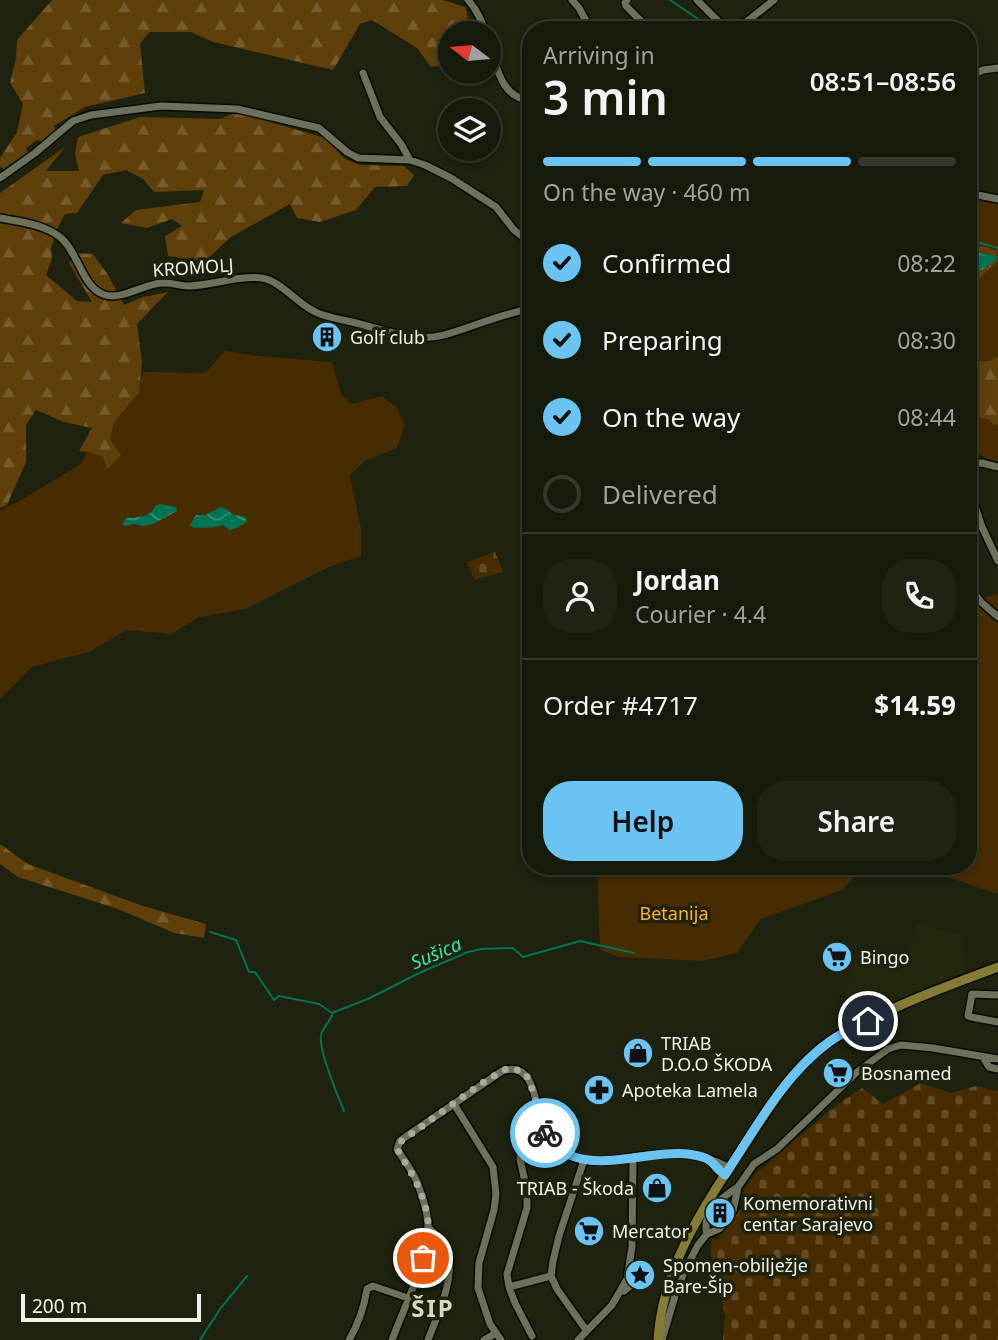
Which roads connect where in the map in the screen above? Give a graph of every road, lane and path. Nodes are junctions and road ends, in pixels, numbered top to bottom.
1 (468, 0) edge
2 (572, 0) edge
3 (627, 0) edge
4 (697, 0) edge
5 (774, 0) edge
6 (585, 19) edge
7 (481, 21) edge
8 (641, 21) edge
9 (718, 21) edge
10 (747, 21) edge
11 (998, 68) edge
12 (363, 73) dead end
13 (977, 73) edge
14 (501, 79) edge
15 (522, 98) edge
16 (410, 160) junction
17 (0, 178) edge
18 (977, 195) edge
19 (998, 199) edge
20 (0, 218) edge
21 (522, 236) edge
22 (522, 310) edge
23 (977, 463) edge
24 (998, 467) edge
25 (977, 512) edge
26 (998, 561) edge
27 (977, 597) edge
28 (998, 617) edge
29 (998, 967) edge
30 (998, 995) edge
31 (998, 1022) edge
32 (983, 1056) junction
33 (998, 1059) edge
34 (998, 1069) edge
35 (454, 1104) junction
36 (544, 1130) junction
37 (633, 1157) junction
38 (584, 1160) junction
39 (727, 1171) junction
40 (738, 1187) junction
41 (428, 1227) junction
42 (708, 1234) junction
43 (648, 1272) dead end
44 (551, 1276) junction
45 (509, 1287) junction
46 (620, 1293) junction
47 (408, 1298) junction
48 (586, 1330) junction
49 (532, 1336) dead end
50 (498, 1337) edge
51 (349, 1340) edge
52 (392, 1340) edge
53 (428, 1340) edge
54 (484, 1340) edge
55 (578, 1340) edge
56 (660, 1340) edge

1 - 7 street
2 - 6 street
3 - 8 street
4 - 9 street
5 - 10 street
11 - 13 street
12 - 16 street
14 - 15 street
16 - 17 street
16 - 21 street
18 - 19 street
20 - 22 street, KROMOLJ
23 - 24 street
25 - 26 street
27 - 28 street
29 - 39 main road
30 - 31 street
32 - 33 street
32 - 34 street
32 - 40 street
35 - 36 street
35 - 41 street
35 - 50 street
36 - 38 street
36 - 45 street
37 - 38 street
37 - 39 street
37 - 46 street
38 - 44 street
39 - 56 main road
40 - 42 street
40 - 42 street
41 - 47 street
41 - 53 street
42 - 56 street
43 - 46 street
44 - 45 street
44 - 48 street
45 - 49 street
46 - 48 street
47 - 51 street
47 - 52 street
48 - 55 street
50 - 54 street

